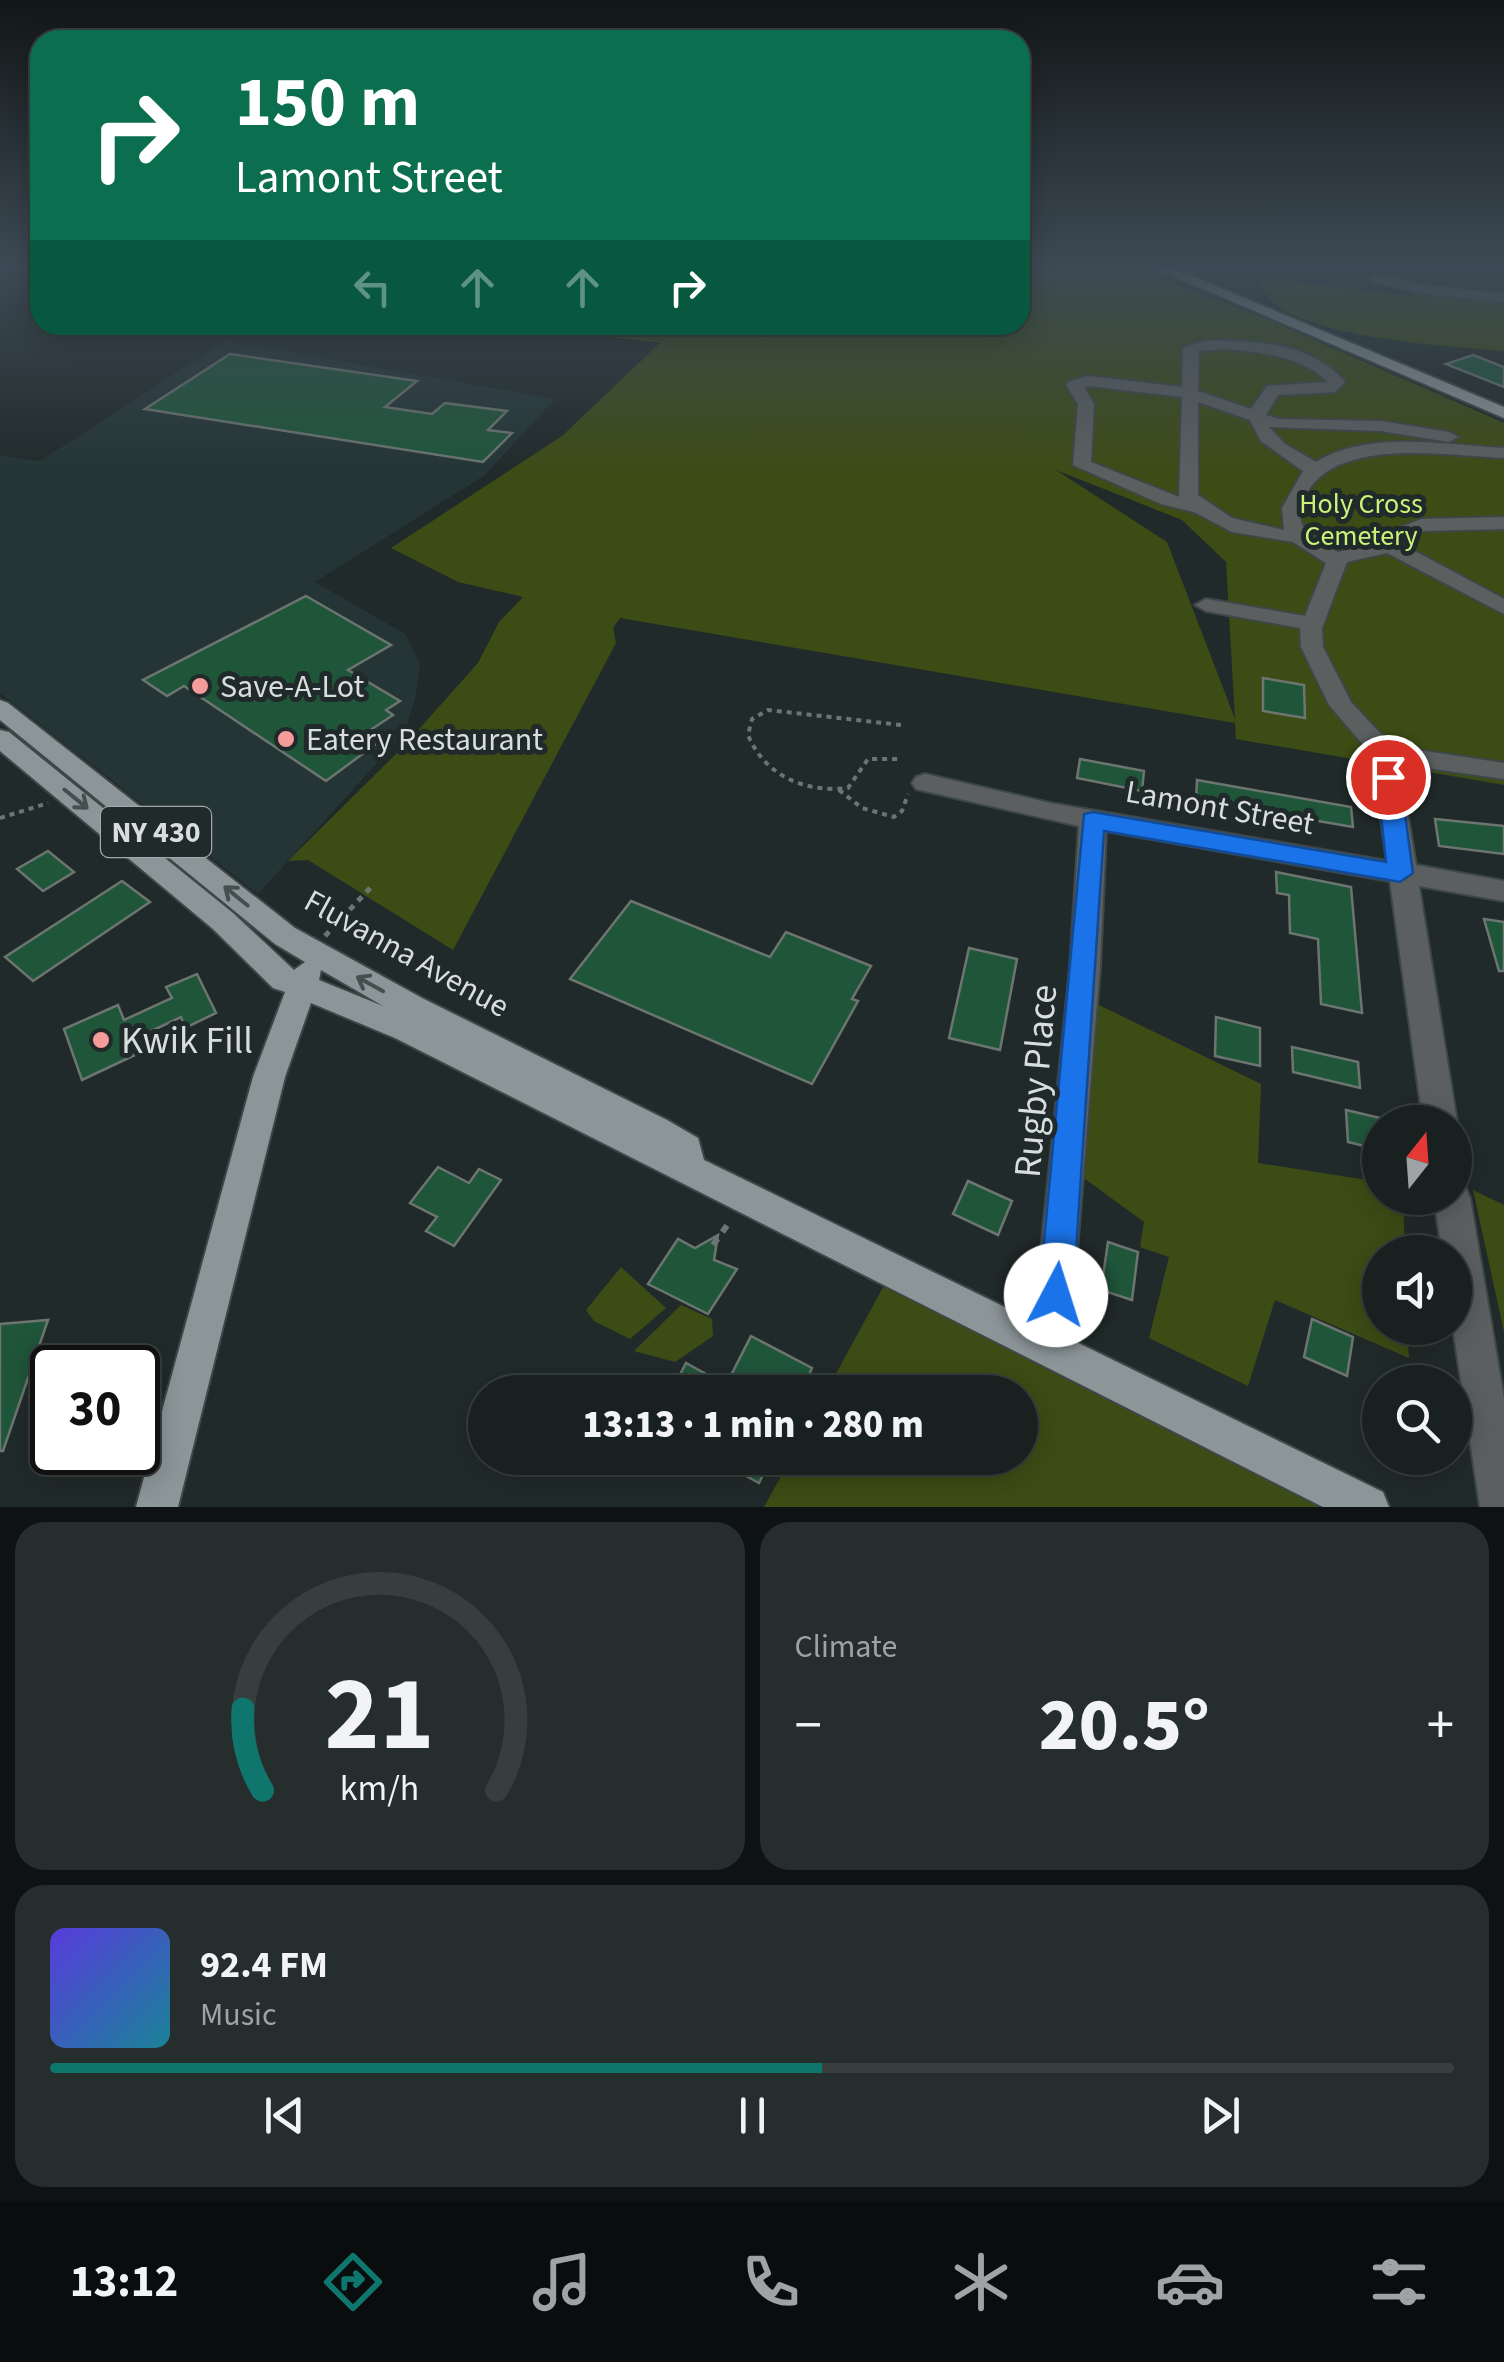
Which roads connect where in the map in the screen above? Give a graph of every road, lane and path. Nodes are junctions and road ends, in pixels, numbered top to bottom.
1 (1320, 335) edge
2 (1187, 393) junction
3 (1504, 413) edge
4 (1258, 420) junction
5 (1500, 454) edge
6 (1316, 470) junction
7 (1198, 506) junction
8 (1504, 523) edge
9 (1299, 536) junction
10 (1386, 544) junction
11 (1335, 559) junction
12 (1206, 605) dead end
13 (1504, 608) edge
14 (1313, 624) junction
15 (0, 708) edge
16 (901, 725) dead end
17 (0, 738) edge
18 (902, 759) dead end
19 (1385, 759) junction
20 (1504, 771) edge
21 (917, 787) joint
22 (839, 790) junction
23 (72, 796) junction
24 (0, 818) edge
25 (1093, 820) junction
26 (1400, 873) junction
27 (374, 885) dead end
28 (1504, 891) edge
29 (308, 969) junction
30 (1437, 1105) edge
31 (1455, 1215) edge
32 (731, 1220) dead end
33 (713, 1245) dead end
34 (1050, 1348) junction
35 (158, 1507) edge
36 (1368, 1507) edge
37 (1501, 1507) edge

1 - 3 main road
2 - 4 street
2 - 4 street
2 - 7 street
2 - 7 street
4 - 5 street
4 - 6 street
5 - 6 street
6 - 9 street
7 - 9 street
8 - 10 street
9 - 11 street
10 - 11 street
10 - 13 street
11 - 14 street
12 - 14 street
14 - 19 street
29 -> 15 main road, Fluvanna Avenue / NY 430
16 - 22 path
17 - 23 main road, Fluvanna Avenue / NY 430
18 - 22 path
19 - 20 street
19 - 26 street
21 - 22 path
21 - 25 street, Lamont Street
23 - 24 path
23 -> 29 main road, Fluvanna Avenue / NY 430
25 - 26 street, Lamont Street
25 - 34 street, Rugby Place
26 - 28 street, Lamont Street
26 - 30 street
27 - 29 path
29 - 34 main road, Fluvanna Avenue
29 - 35 main road
31 - 37 street
32 - 33 path
34 - 36 main road, Fluvanna Avenue

